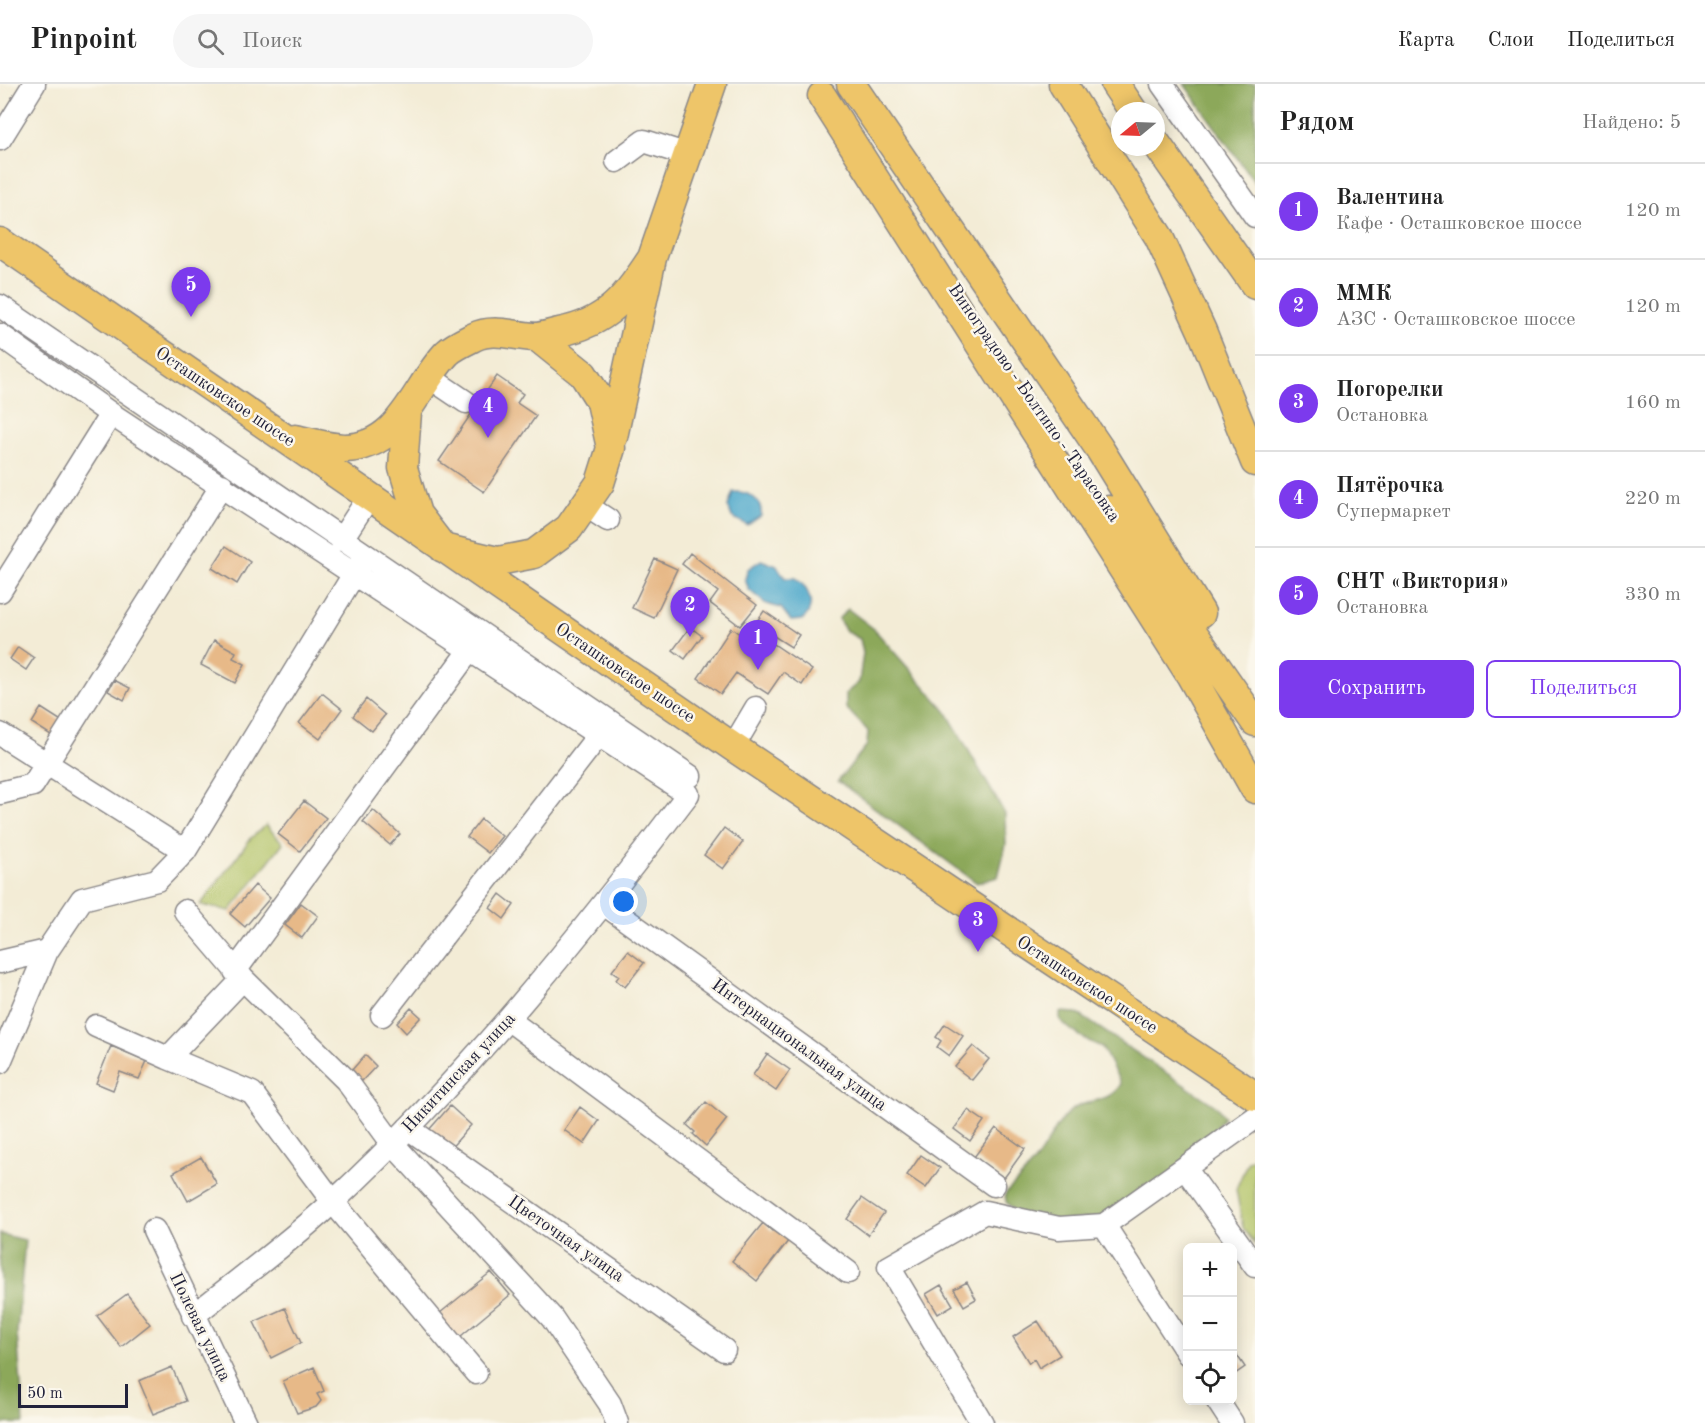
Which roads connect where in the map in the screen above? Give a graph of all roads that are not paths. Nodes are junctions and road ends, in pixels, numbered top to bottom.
1 (34, 84) edge
2 (712, 84) edge
3 (851, 84) edge
4 (1063, 84) edge
5 (1114, 84) edge
6 (1162, 84) edge
7 (817, 90) edge
8 (1127, 102) edge
9 (0, 139) edge
10 (688, 155) junction
11 (1165, 156) edge
12 (617, 161) dead end
13 (1255, 216) edge
14 (1159, 237) junction
15 (0, 242) edge
16 (652, 258) junction
17 (1255, 285) edge
18 (2, 313) edge
19 (0, 335) edge
20 (537, 337) junction
21 (429, 377) junction
22 (466, 402) dead end
23 (407, 412) junction
24 (1255, 412) edge
25 (111, 414) junction
26 (284, 437) junction
27 (611, 448) junction
28 (1255, 462) edge
29 (222, 485) junction
30 (369, 497) junction
31 (341, 540) junction
32 (443, 548) junction
33 (359, 566) junction
34 (0, 591) edge
35 (469, 651) junction
36 (1255, 700) edge
37 (756, 708) dead end
38 (1255, 722) edge
39 (0, 734) edge
40 (598, 736) junction
41 (733, 747) junction
42 (48, 764) junction
43 (689, 785) junction
44 (1255, 789) edge
45 (0, 794) edge
46 (185, 851) junction
47 (604, 904) junction
48 (185, 911) dead end
49 (47, 951) junction
50 (0, 962) edge
51 (239, 975) junction
52 (382, 1015) dead end
53 (509, 1020) junction
54 (96, 1026) dead end
55 (168, 1058) junction
56 (0, 1062) edge
57 (1255, 1096) edge
58 (1255, 1118) edge
59 (400, 1135) junction
60 (1185, 1168) junction
61 (994, 1185) dead end
62 (333, 1202) junction
63 (1104, 1225) junction
64 (154, 1230) dead end
65 (1255, 1266) edge
66 (848, 1272) dead end
67 (193, 1316) junction
68 (724, 1350) dead end
69 (1186, 1351) edge
70 (476, 1373) dead end
71 (1220, 1405) edge
72 (980, 1422) edge
73 (246, 1423) edge
74 (617, 1423) edge
75 (1232, 1423) edge

1 - 9 street
2 - 10 main road
3 - 36 main road
4 - 14 main road
5 - 8 main road
6 - 13 street
7 - 38 main road, Виноградово - Болтино - Тарасовка
7 - 44 main road
10 - 12 street
10 - 16 main road
11 - 17 main road
14 - 24 main road
14 - 28 main road
15 - 26 main road, Осташковское шоссе
16 - 20 main road
16 - 27 main road
18 - 31 street
19 - 25 street
20 - 21 main road
20 - 27 main road
21 - 22 street
21 - 23 main road
23 - 26 main road
23 - 32 main road
25 - 29 street
25 - 34 street
26 - 30 main road, Осташковское шоссе
27 - 32 main road
29 - 33 street
29 - 42 street
30 - 31 street
30 - 32 main road, Осташковское шоссе
31 - 33 street
32 - 41 main road, Осташковское шоссе
33 - 35 street
33 - 43 street
33 - 46 street
35 - 40 street
35 - 51 street
37 - 41 street
39 - 42 street
40 - 43 street
40 - 52 street
41 - 57 main road, Осташковское шоссе
42 - 45 street
42 - 46 street
43 - 47 street, Никитинская улица
46 - 49 street
47 - 53 street, Никитинская улица
47 - 61 street, Интернациональная улица
48 - 51 street
49 - 50 street
49 - 56 street
51 - 55 street
51 - 59 street
53 - 59 street, Никитинская улица
53 - 66 street
54 - 55 street
55 - 62 street
58 - 60 street
59 - 62 street, Никитинская улица
59 - 68 street, Цветочная улица
59 - 74 street
60 - 63 street
60 - 65 street
62 - 67 street, Никитинская улица
62 - 70 street
63 - 69 street
63 - 72 street
64 - 67 street, Полевая улица
67 - 73 street, Полевая улица
71 - 75 street

